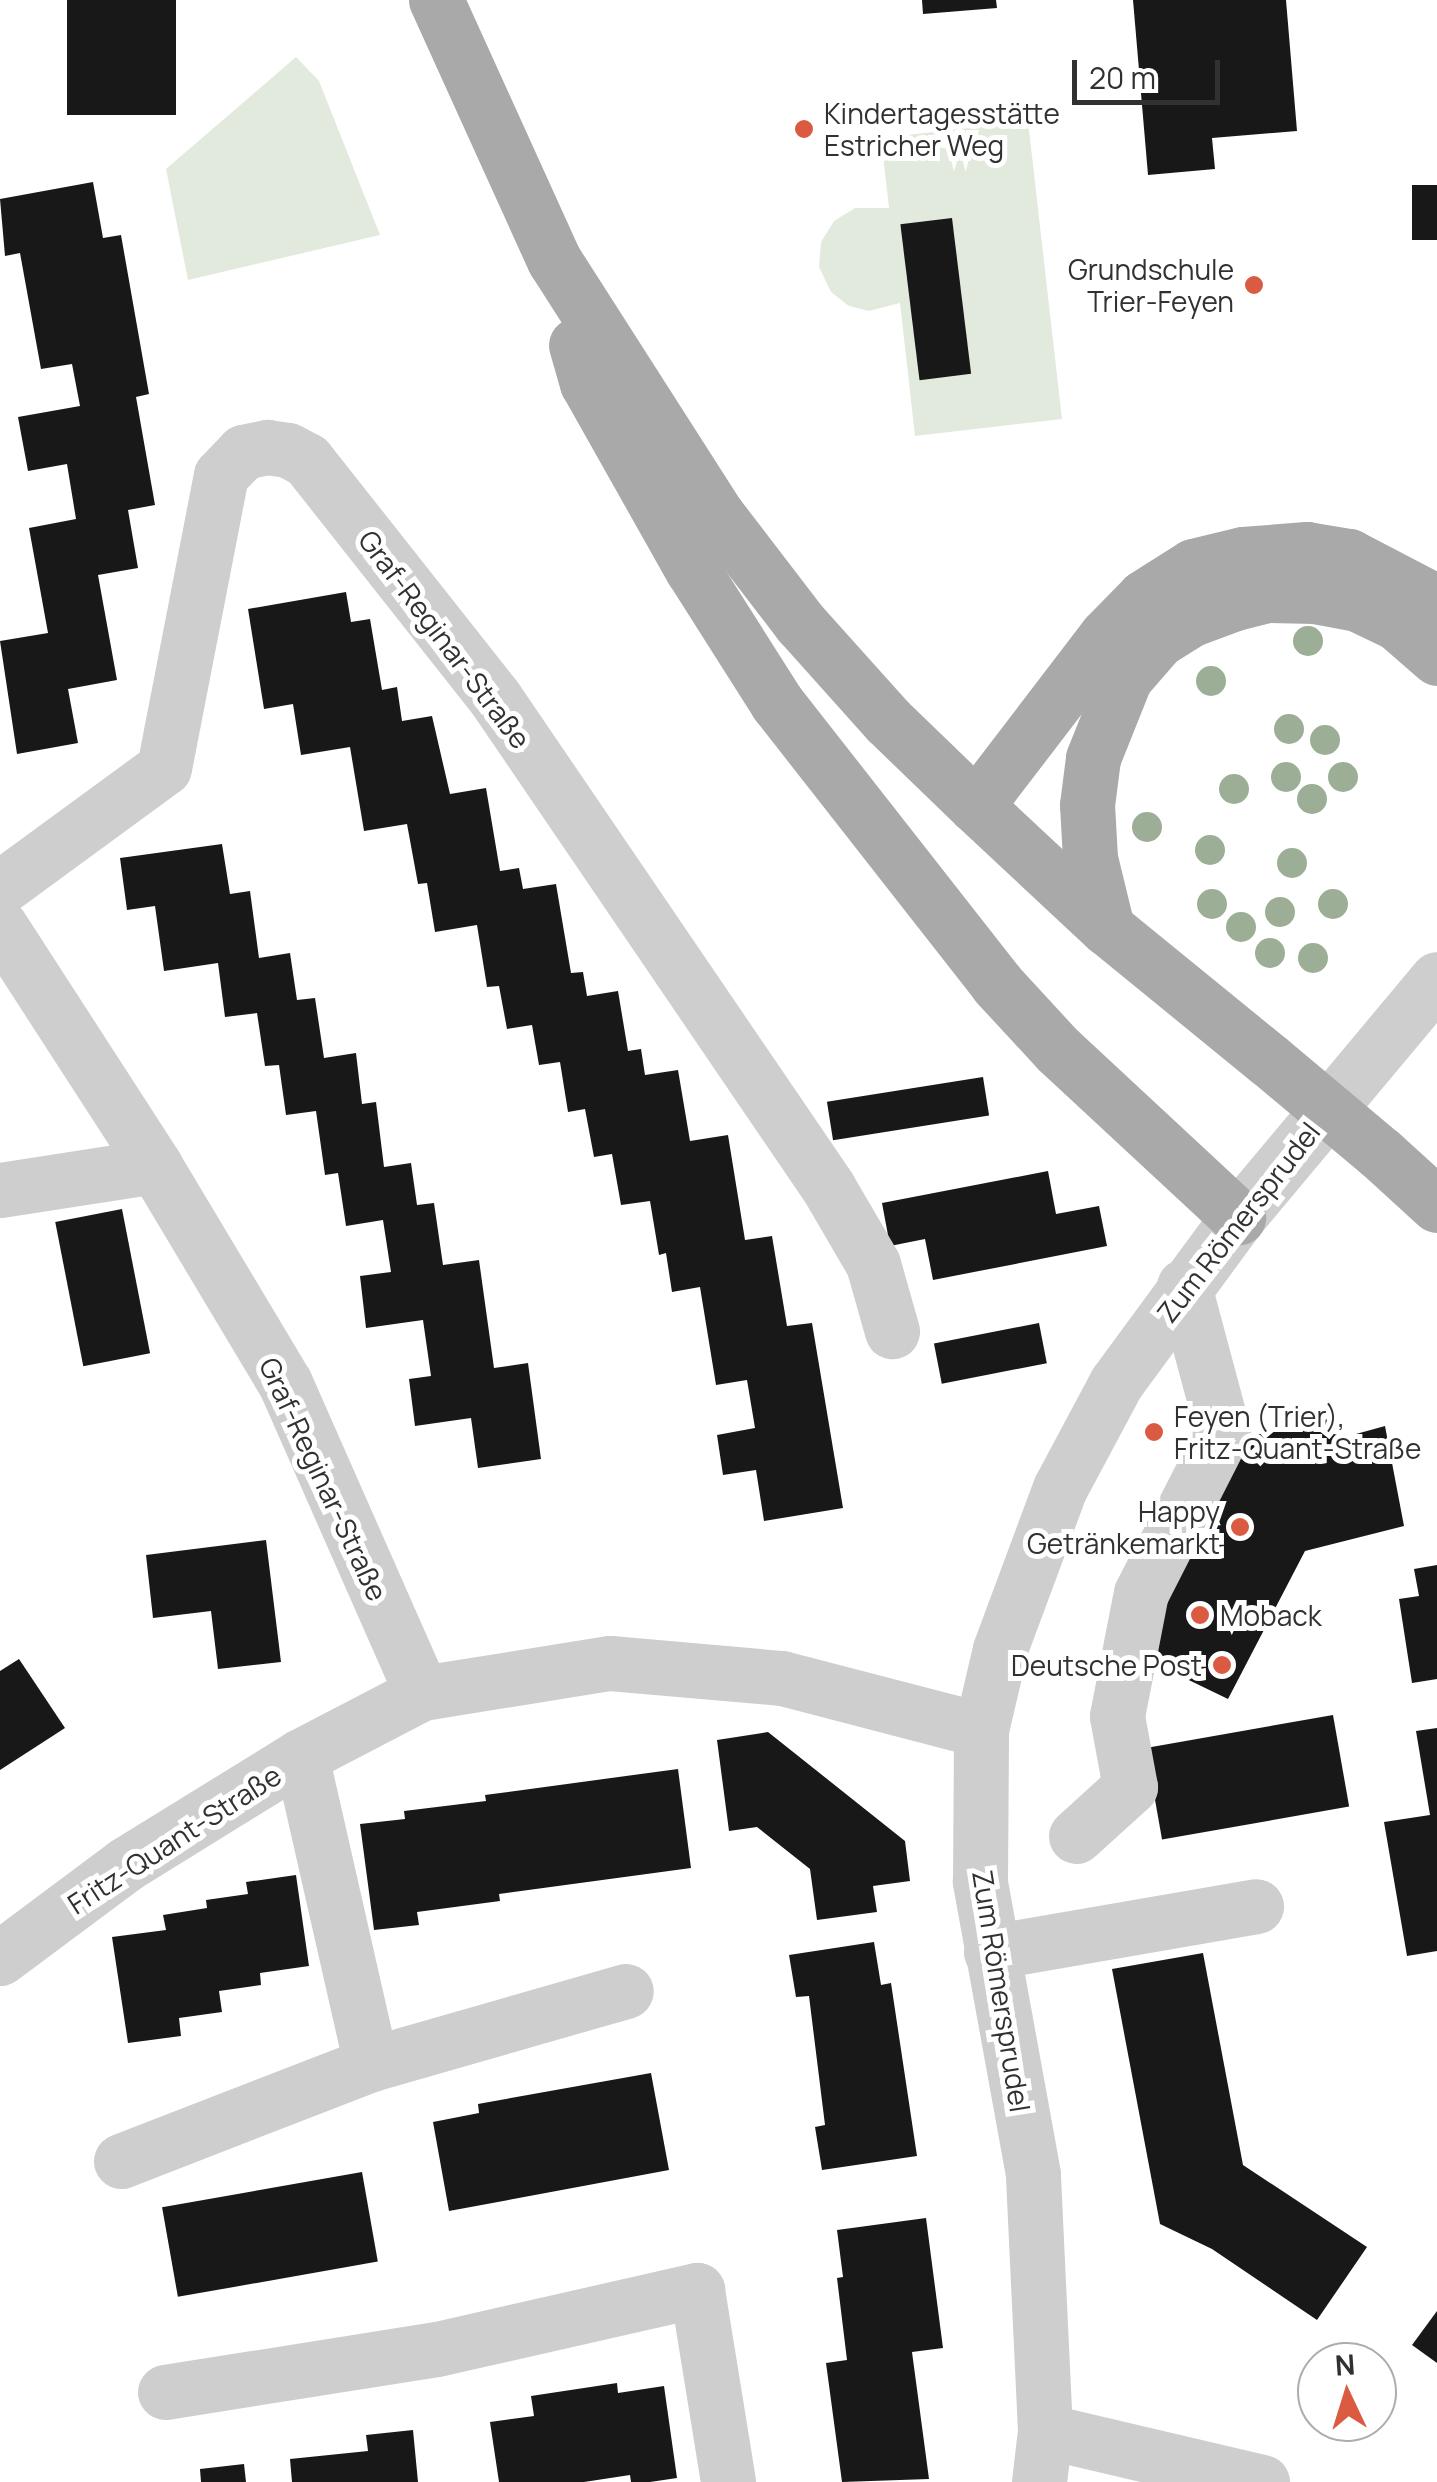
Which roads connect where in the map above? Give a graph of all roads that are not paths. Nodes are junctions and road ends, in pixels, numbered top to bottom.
1 (436, 0) edge
2 (554, 260) junction
3 (1437, 602) edge
4 (1437, 658) edge
5 (976, 806) junction
6 (0, 888) edge
7 (0, 926) edge
8 (1108, 928) junction
9 (1437, 979) edge
10 (155, 1166) junction
11 (0, 1190) edge
12 (1437, 1205) edge
13 (1238, 1218) junction
14 (1184, 1286) junction
15 (892, 1331) dead end
16 (422, 1693) junction
17 (982, 1730) junction
18 (301, 1756) junction
19 (1076, 1836) dead end
20 (1256, 1906) dead end
21 (991, 1952) junction
22 (0, 1958) edge
23 (626, 1991) dead end
24 (371, 2064) junction
25 (121, 2162) dead end
26 (165, 2392) dead end
27 (1042, 2457) edge
28 (728, 2482) edge
29 (1262, 2482) edge

1 - 2 main road
2 - 5 main road
2 - 13 main road
3 - 5 main road
4 - 8 main road
5 - 8 main road
6 - 15 street, Graf-Reginar-Straße
7 - 10 street, Graf-Reginar-Straße
8 - 12 main road, bridge
9 - 13 street, Zum Römersprudel
10 - 11 street
10 - 16 street, Graf-Reginar-Straße
13 - 14 street, Zum Römersprudel
14 - 17 street, Zum Römersprudel
14 - 19 street
16 - 17 street, Fritz-Quant-Straße
16 - 18 street, Fritz-Quant-Straße
17 - 21 street, Zum Römersprudel
18 - 22 street, Fritz-Quant-Straße
18 - 24 street, Fritz-Quant-Straße
20 - 21 street
21 - 27 street, Zum Römersprudel
23 - 24 street
24 - 25 street
26 - 28 street
27 - 29 street

